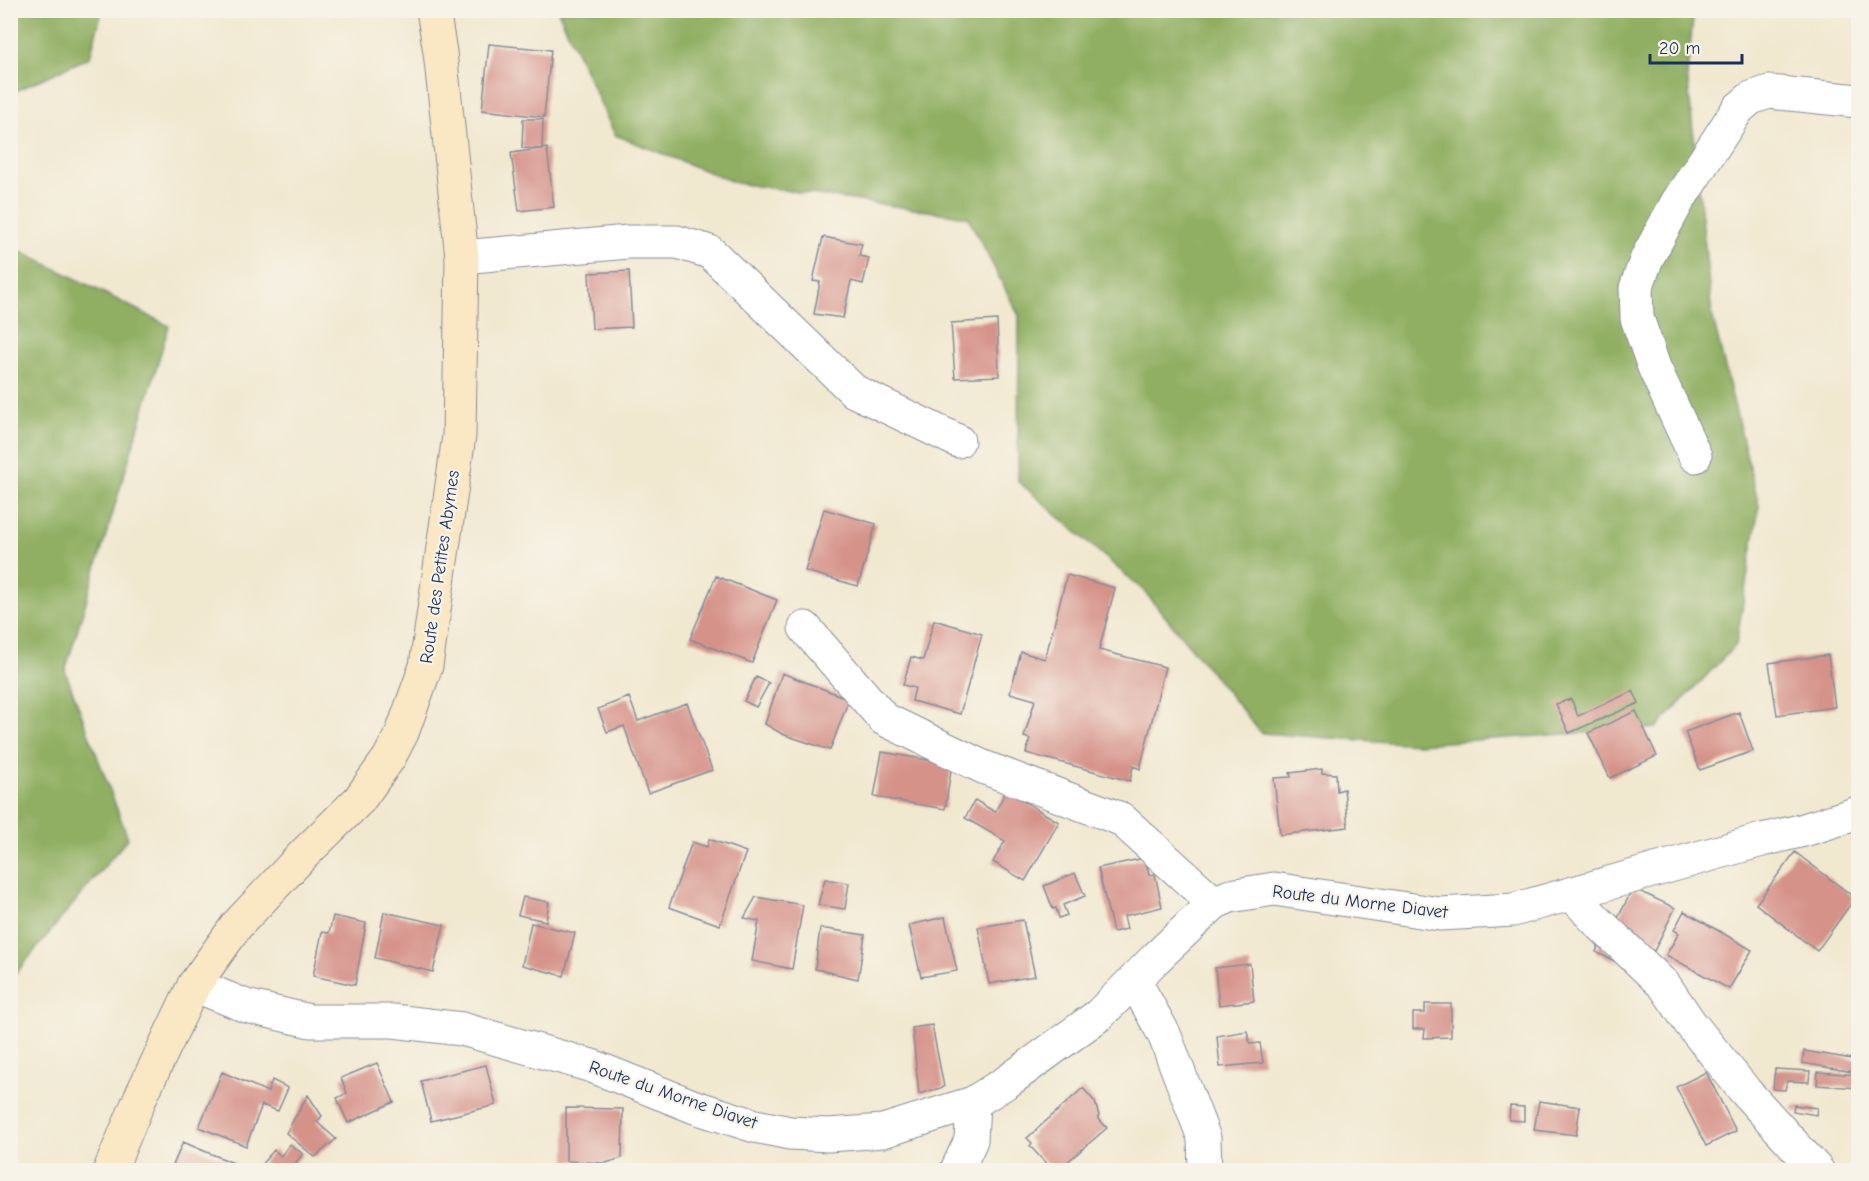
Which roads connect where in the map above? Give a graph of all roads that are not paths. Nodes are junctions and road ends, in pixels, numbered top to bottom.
1 (433, 10) edge
2 (1858, 101) edge
3 (462, 257) junction
4 (958, 441) dead end
5 (1695, 456) dead end
6 (805, 628) dead end
7 (1856, 818) edge
8 (1572, 894) junction
9 (1214, 903) junction
10 (1134, 980) junction
11 (194, 985) junction
12 (973, 1102) junction
13 (110, 1170) edge
14 (957, 1170) edge
15 (1205, 1170) edge
16 (1817, 1170) edge

1 - 3 main road, Route des Petites Abymes
2 - 5 street
3 - 4 street
3 - 11 main road, Route des Petites Abymes
6 - 9 street
7 - 8 street, Route du Morne Diavet
8 - 9 street, Route du Morne Diavet
8 - 16 street
9 - 10 street, Route du Morne Diavet
10 - 12 street, Route du Morne Diavet
10 - 15 street
11 - 12 street, Route du Morne Diavet
11 - 13 main road, Route des Petites Abymes
12 - 14 street

